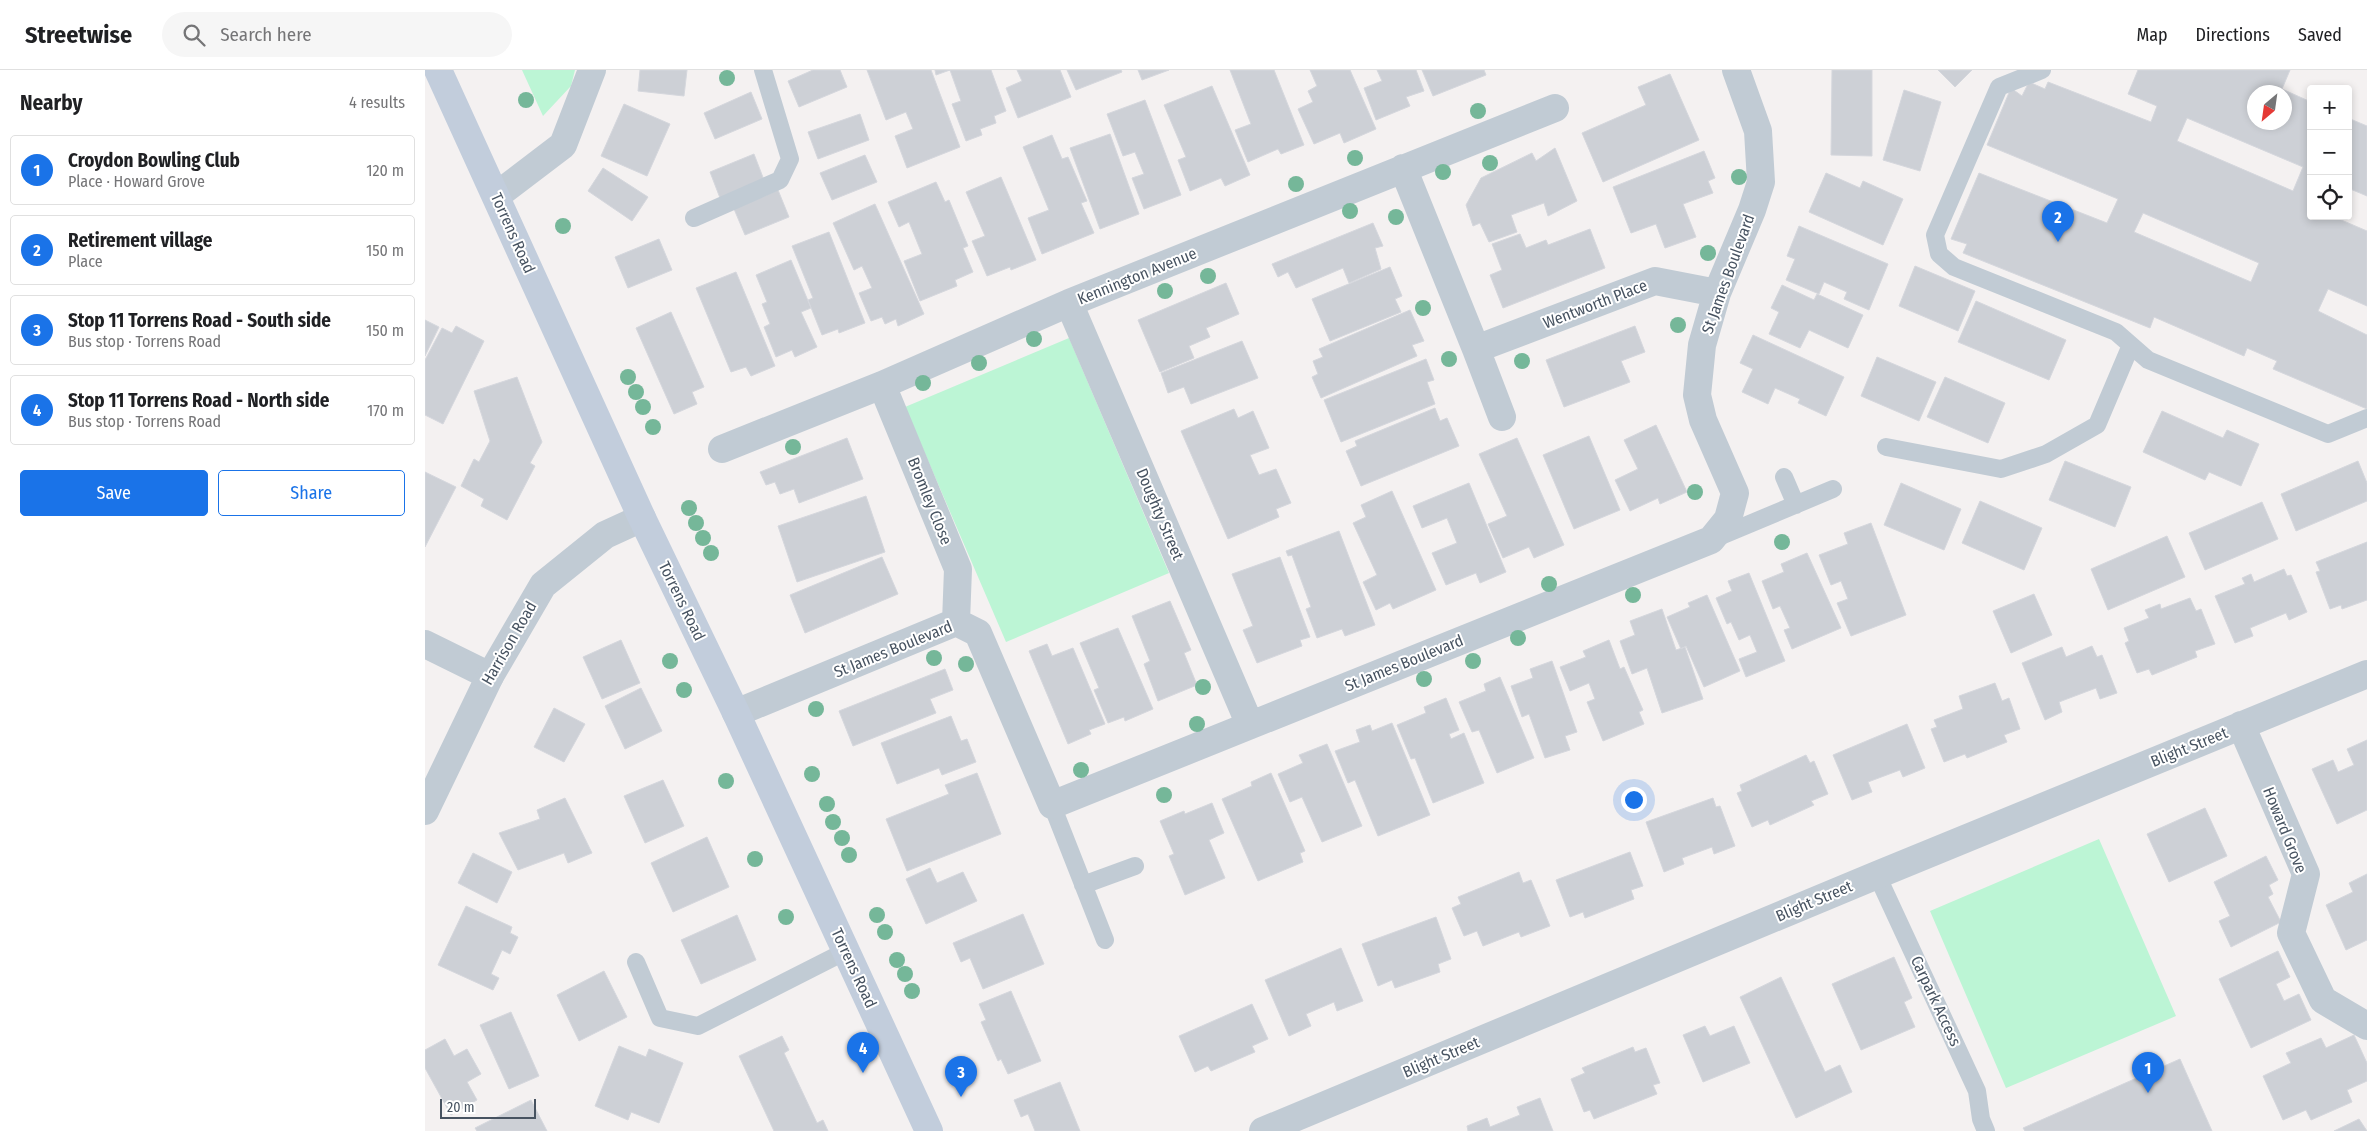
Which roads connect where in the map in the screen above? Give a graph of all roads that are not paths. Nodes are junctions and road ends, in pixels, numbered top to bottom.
1 (437, 70) edge
2 (592, 70) edge
3 (763, 70) edge
4 (1736, 70) edge
5 (2042, 70) edge
6 (1555, 108) dead end
7 (1403, 168) junction
8 (497, 196) junction
9 (694, 218) dead end
10 (1717, 293) junction
11 (1069, 303) junction
12 (2131, 345) junction
13 (1476, 349) junction
14 (882, 385) junction
15 (1501, 417) dead end
16 (2367, 418) edge
17 (1886, 447) dead end
18 (721, 449) dead end
19 (1785, 477) dead end
20 (1833, 489) dead end
21 (1796, 504) junction
22 (642, 518) junction
23 (1711, 540) junction
24 (956, 622) junction
25 (425, 644) edge
26 (2367, 674) edge
27 (490, 676) junction
28 (736, 713) junction
29 (1250, 725) junction
30 (2241, 726) junction
31 (1052, 804) junction
32 (425, 811) edge
33 (1135, 866) dead end
34 (1877, 874) junction
35 (1083, 885) junction
36 (1105, 940) dead end
37 (846, 952) junction
38 (636, 962) dead end
39 (2367, 1026) edge
40 (929, 1131) edge
41 (1263, 1131) edge
42 (1986, 1131) edge

1 - 8 main road, Torrens Road
2 - 8 street
3 - 9 lane
4 - 10 street, St James Boulevard
5 - 12 lane
6 - 7 street, Kennington Avenue
7 - 11 street, Kennington Avenue
7 - 13 street
8 - 22 main road, Torrens Road
10 - 13 street, Wentworth Place
10 - 23 street, St James Boulevard
11 - 14 street, Kennington Avenue
11 - 29 street, Doughty Street
12 - 16 lane
12 - 17 lane
13 - 15 street
14 - 18 street, Kennington Avenue
14 - 24 street, Bromley Close
19 - 21 lane
20 - 21 lane
21 - 23 lane
22 - 27 street, Harrison Road
22 - 28 main road, Torrens Road
23 - 29 street, St James Boulevard
24 - 28 street, St James Boulevard
24 - 31 street, St James Boulevard
25 - 27 street
26 - 30 street, Blight Street
27 - 32 street, Harrison Road
28 - 37 main road, Torrens Road
29 - 31 street, St James Boulevard
30 - 34 street, Blight Street
30 - 39 street, Howard Grove
31 - 35 lane
33 - 35 lane
34 - 41 street, Blight Street
34 - 42 lane, Carpark Access
35 - 36 lane
37 - 38 lane
37 - 40 main road, Torrens Road

